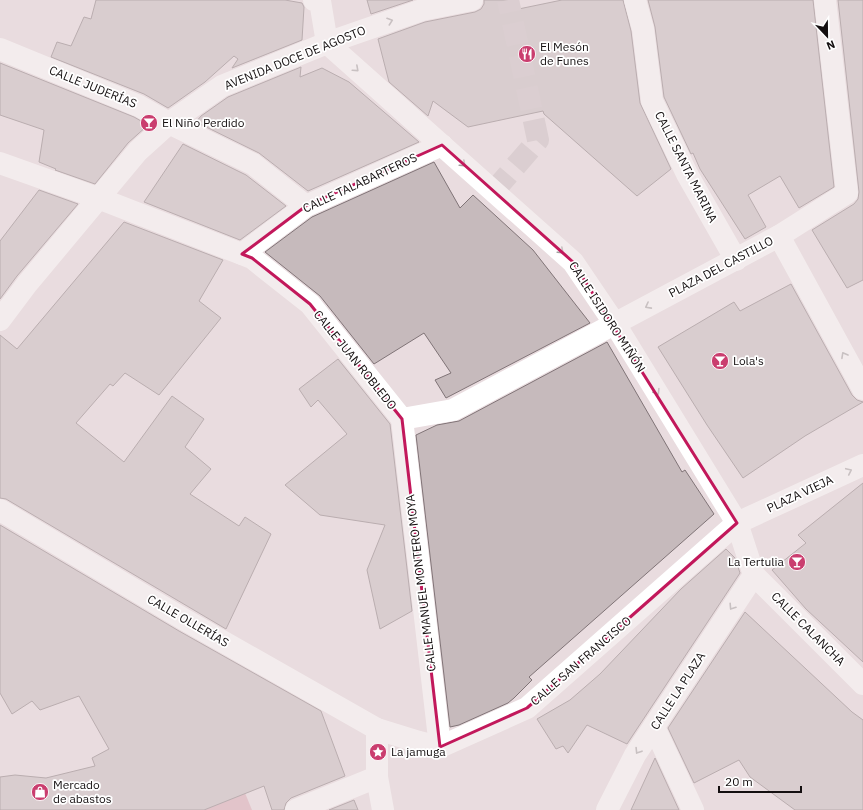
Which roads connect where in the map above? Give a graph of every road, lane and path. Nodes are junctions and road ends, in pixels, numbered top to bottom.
1 (318, 0) edge
2 (472, 0) edge
3 (635, 0) edge
4 (825, 0) edge
5 (326, 43) junction
6 (0, 49) edge
7 (169, 123) junction
8 (442, 145) junction
9 (0, 163) edge
10 (98, 198) junction
11 (306, 206) junction
12 (779, 236) junction
13 (242, 254) junction
14 (736, 260) junction
15 (0, 320) edge
16 (615, 324) junction
17 (863, 389) edge
18 (402, 419) junction
19 (863, 465) edge
20 (0, 510) edge
21 (737, 524) junction
22 (754, 575) junction
23 (863, 684) edge
24 (654, 727) junction
25 (377, 729) junction
26 (440, 747) junction
27 (377, 777) junction
28 (296, 810) edge
29 (383, 810) edge
30 (607, 810) edge
31 (693, 810) edge

1 - 5 street
5 -> 2 street, AVENIDA DOCE DE AGOSTO
3 - 14 street, CALLE SANTA MARINA
4 - 12 street
5 - 7 street, AVENIDA DOCE DE AGOSTO
5 -> 8 street, CALLE ISIDORO MIÑÓN
6 - 7 street, CALLE JUDERÍAS
7 - 10 street, AVENIDA DOCE DE AGOSTO
7 - 11 street, CALLE JUDERÍAS
8 - 11 street, CALLE TALABARTEROS
8 -> 16 street, CALLE ISIDORO MIÑÓN
9 - 10 street, CALLE JUAN ROBLEDO
10 - 13 street, CALLE JUAN ROBLEDO
10 - 15 street, AVENIDA DOCE DE AGOSTO
11 - 13 street, CALLE TALABARTEROS
12 - 14 street, PLAZA DEL CASTILLO
17 -> 12 street, PLAZA DEL CASTILLO
13 - 18 street, CALLE JUAN ROBLEDO
14 -> 16 street, PLAZA DEL CASTILLO
16 - 18 street, CALLE JUAN ROBLEDO
16 -> 21 street, CALLE ISIDORO MIÑÓN
18 - 26 street, CALLE MANUEL MONTERO MOYA
21 -> 19 street, PLAZA VIEJA
20 - 25 street, CALLE OLLERÍAS
21 - 22 street, CALLE ISIDORO MIÑÓN
21 - 26 street, CALLE SAN FRANCISCO
22 - 23 street, CALLE CALANCHA
22 -> 24 street, CALLE LA PLAZA
24 -> 30 street, CALLE LA PLAZA
24 - 31 street
25 - 26 street
25 - 27 street
27 - 28 street
27 - 29 street

